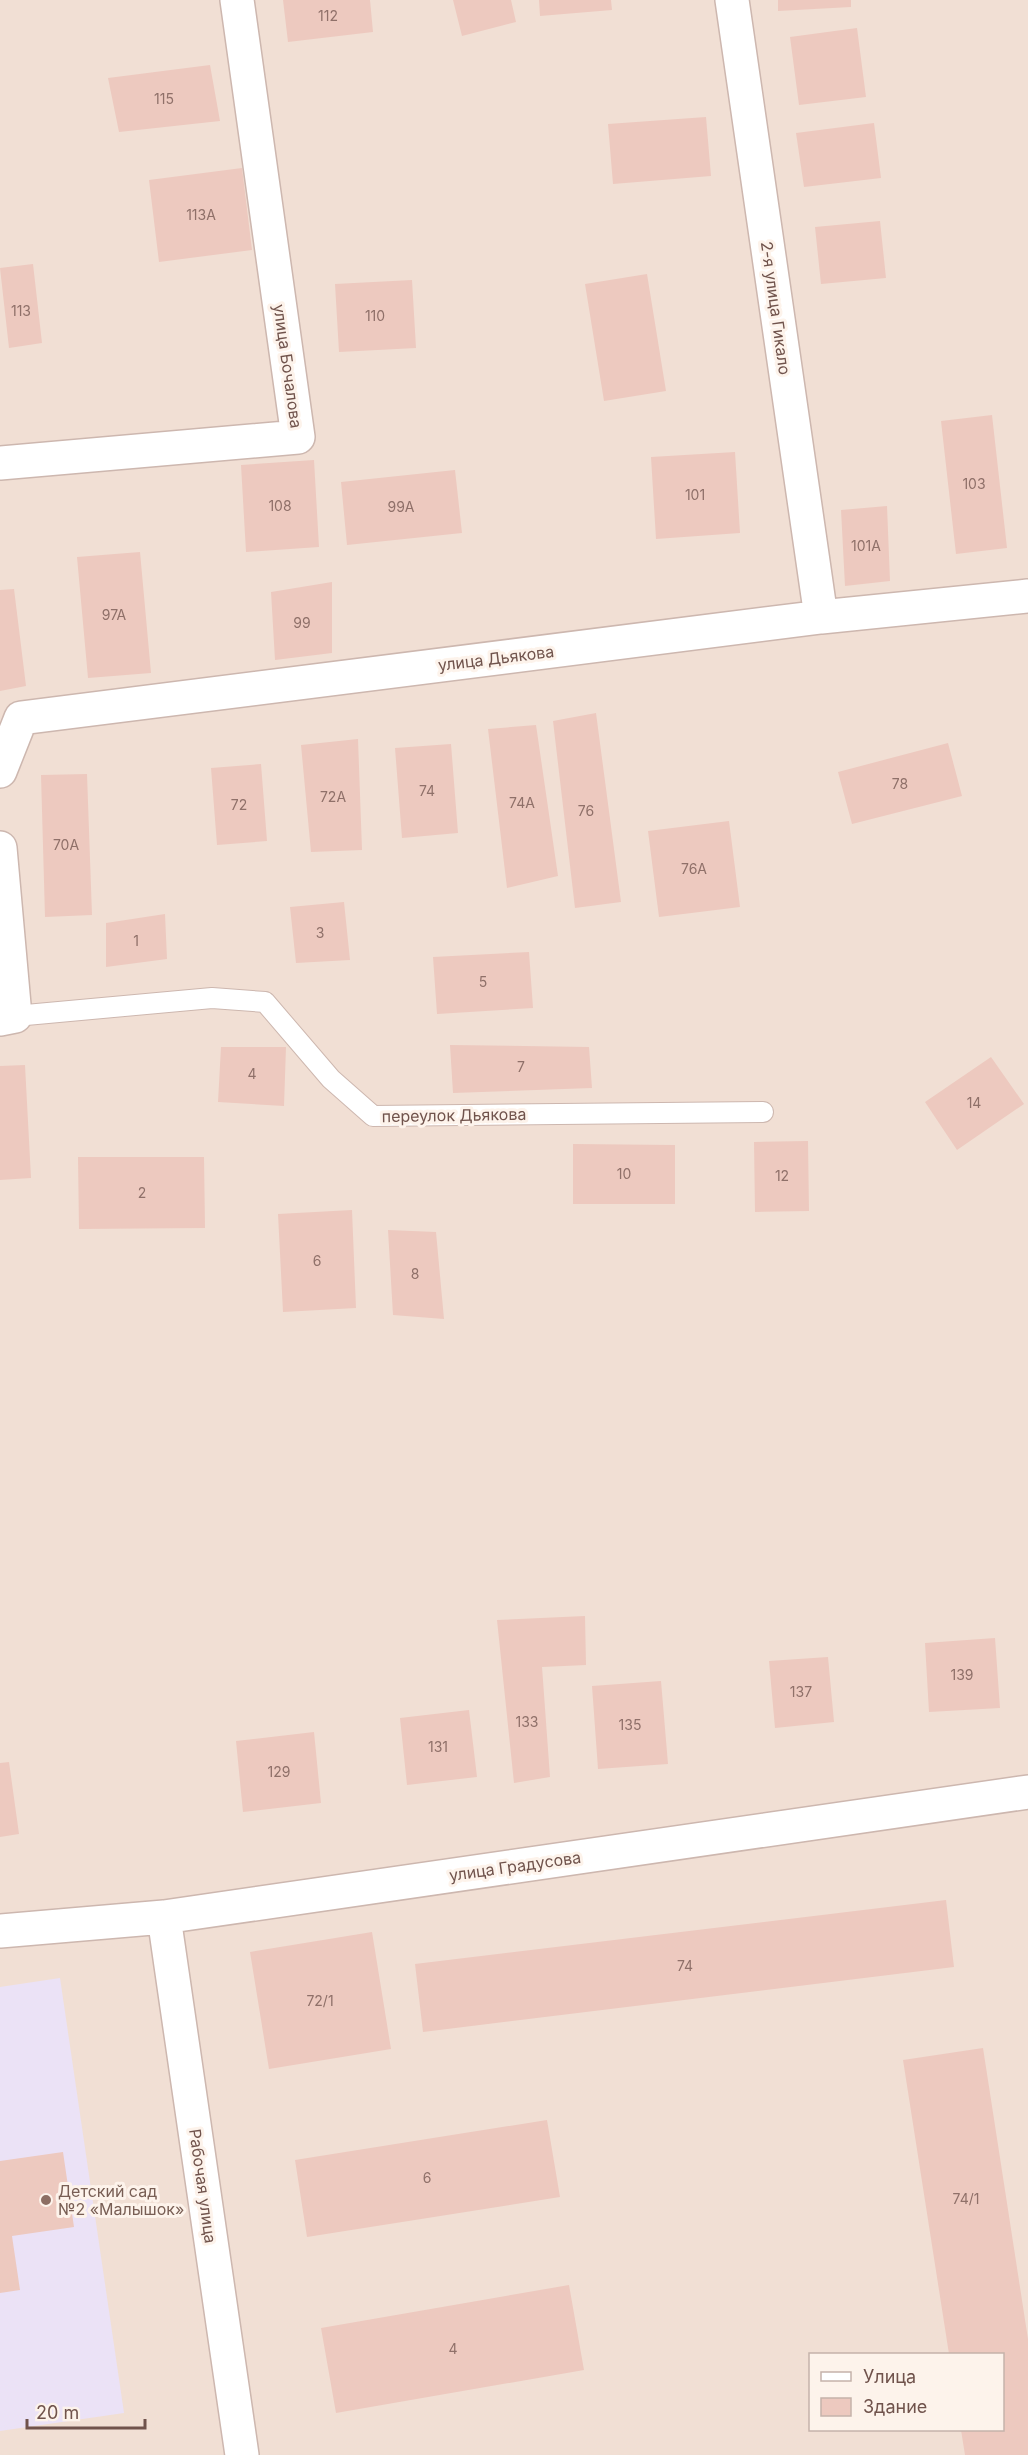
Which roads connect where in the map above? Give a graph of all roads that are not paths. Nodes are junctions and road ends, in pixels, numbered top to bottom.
1 (237, 0) edge
2 (732, 0) edge
3 (0, 463) edge
4 (1028, 596) edge
5 (821, 617) junction
6 (0, 771) edge
7 (0, 848) edge
8 (8, 1017) edge
9 (763, 1112) dead end
10 (1028, 1792) edge
11 (164, 1917) junction
12 (0, 1931) edge
13 (242, 2455) edge

1 - 3 street, улица Бочалова
2 - 5 street, 2-я улица Гикало
4 - 5 street, улица Дьякова
5 - 6 street, улица Дьякова
7 - 8 street
8 - 9 lane, переулок Дьякова
10 - 11 street, улица Градусова
11 - 12 street, улица Градусова
11 - 13 street, Рабочая улица

